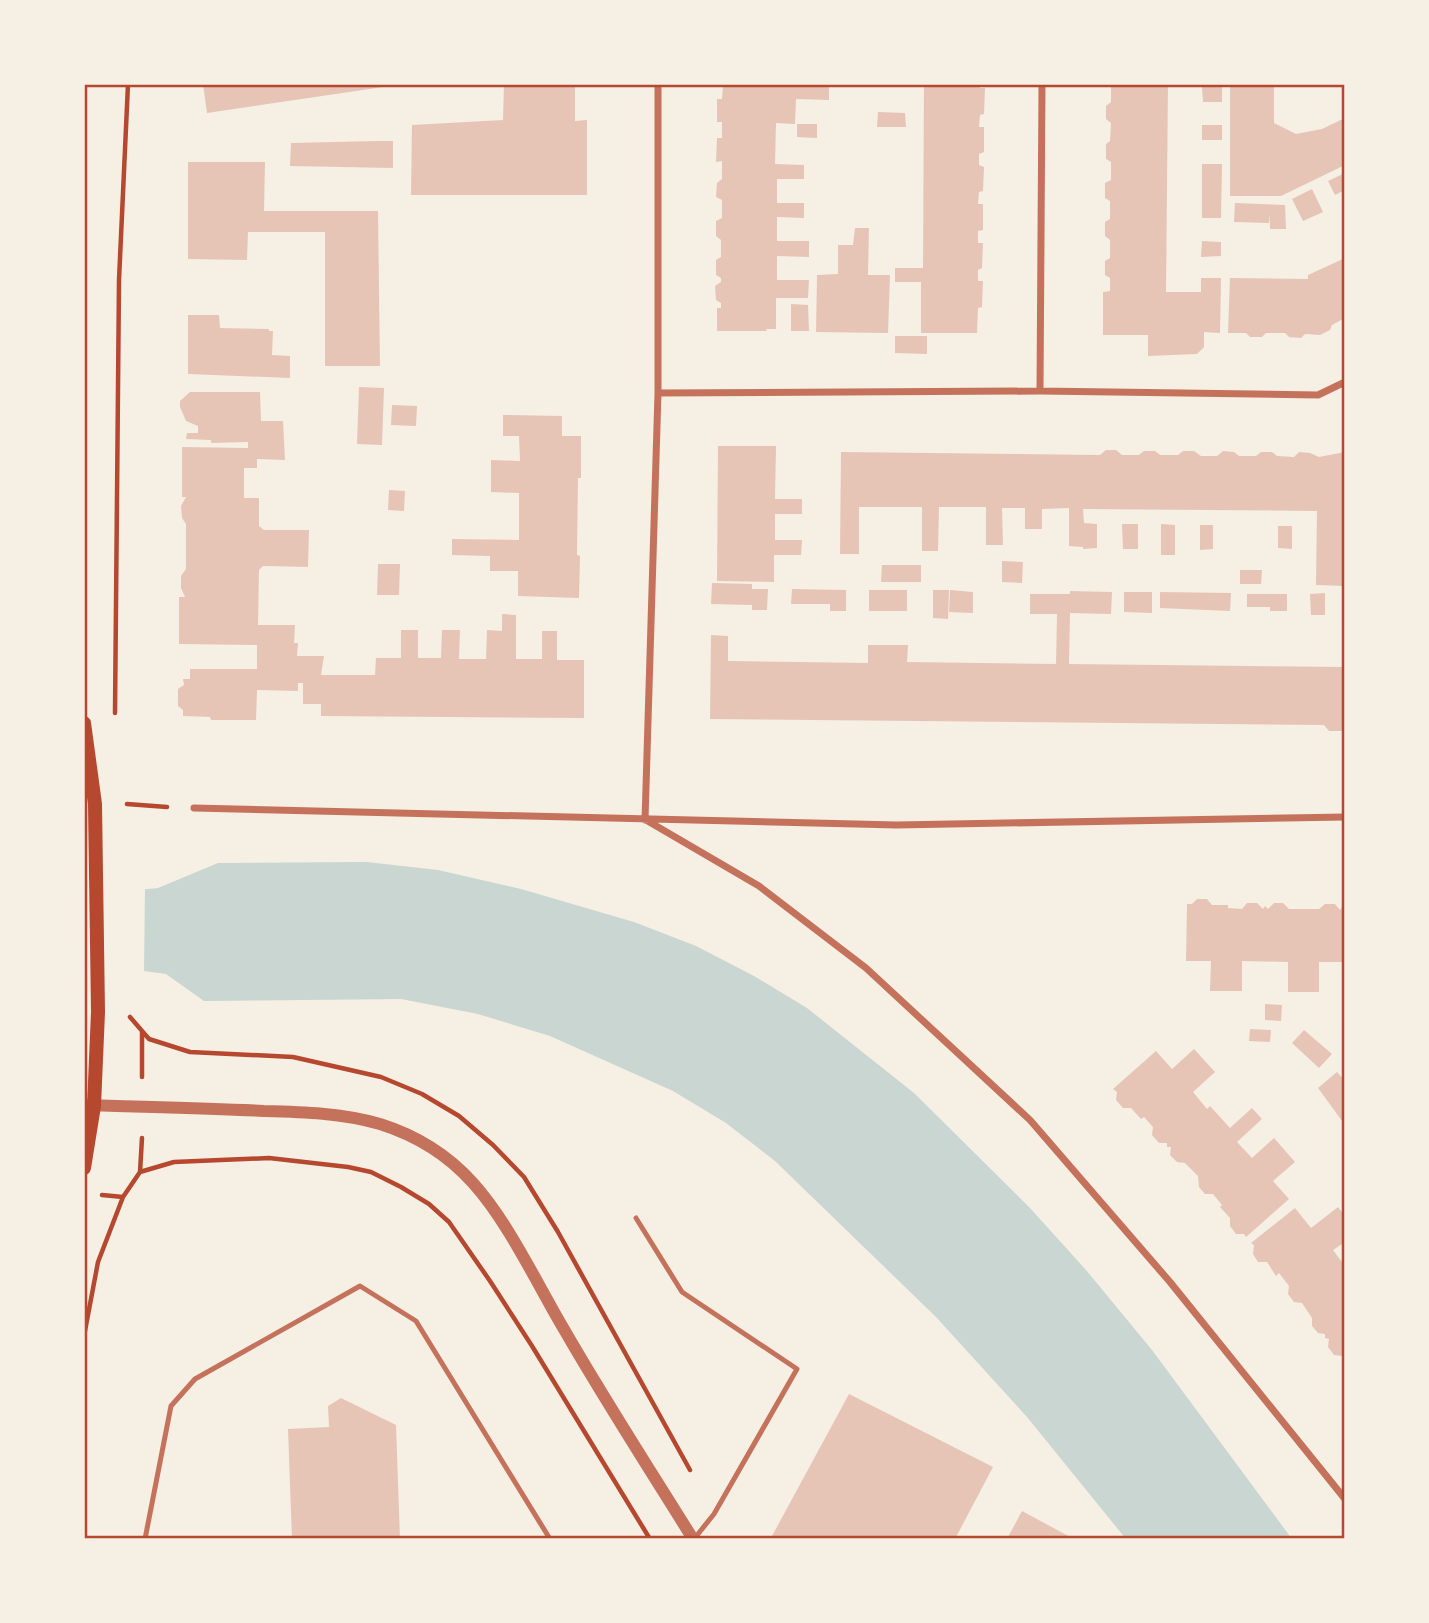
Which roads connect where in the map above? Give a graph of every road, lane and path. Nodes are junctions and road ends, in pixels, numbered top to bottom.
1 (128, 84) edge
2 (657, 84) edge
3 (1042, 84) edge
4 (1345, 382) edge
5 (1040, 390) junction
6 (658, 393) junction
7 (115, 720) dead end
8 (84, 723) edge
9 (89, 803) edge
10 (124, 804) dead end
11 (194, 808) joint
12 (1345, 817) edge
13 (646, 820) junction
14 (126, 1012) dead end
15 (142, 1031) dead end
16 (89, 1106) edge
17 (84, 1168) edge
18 (636, 1218) dead end
19 (84, 1336) edge
20 (1345, 1499) edge
21 (145, 1539) edge
22 (550, 1539) edge
23 (650, 1539) edge
24 (694, 1539) edge

1 - 7 path
2 - 6 street
3 - 5 street
4 - 5 street
5 - 6 street
6 - 13 street
8 - 9 main road
9 - 16 main road
10 - 11 path
11 - 13 street
12 - 13 street
13 - 20 street
14 - 15 path
16 - 17 main road
16 - 24 street
18 - 24 lane
19 - 23 path
21 - 22 lane

